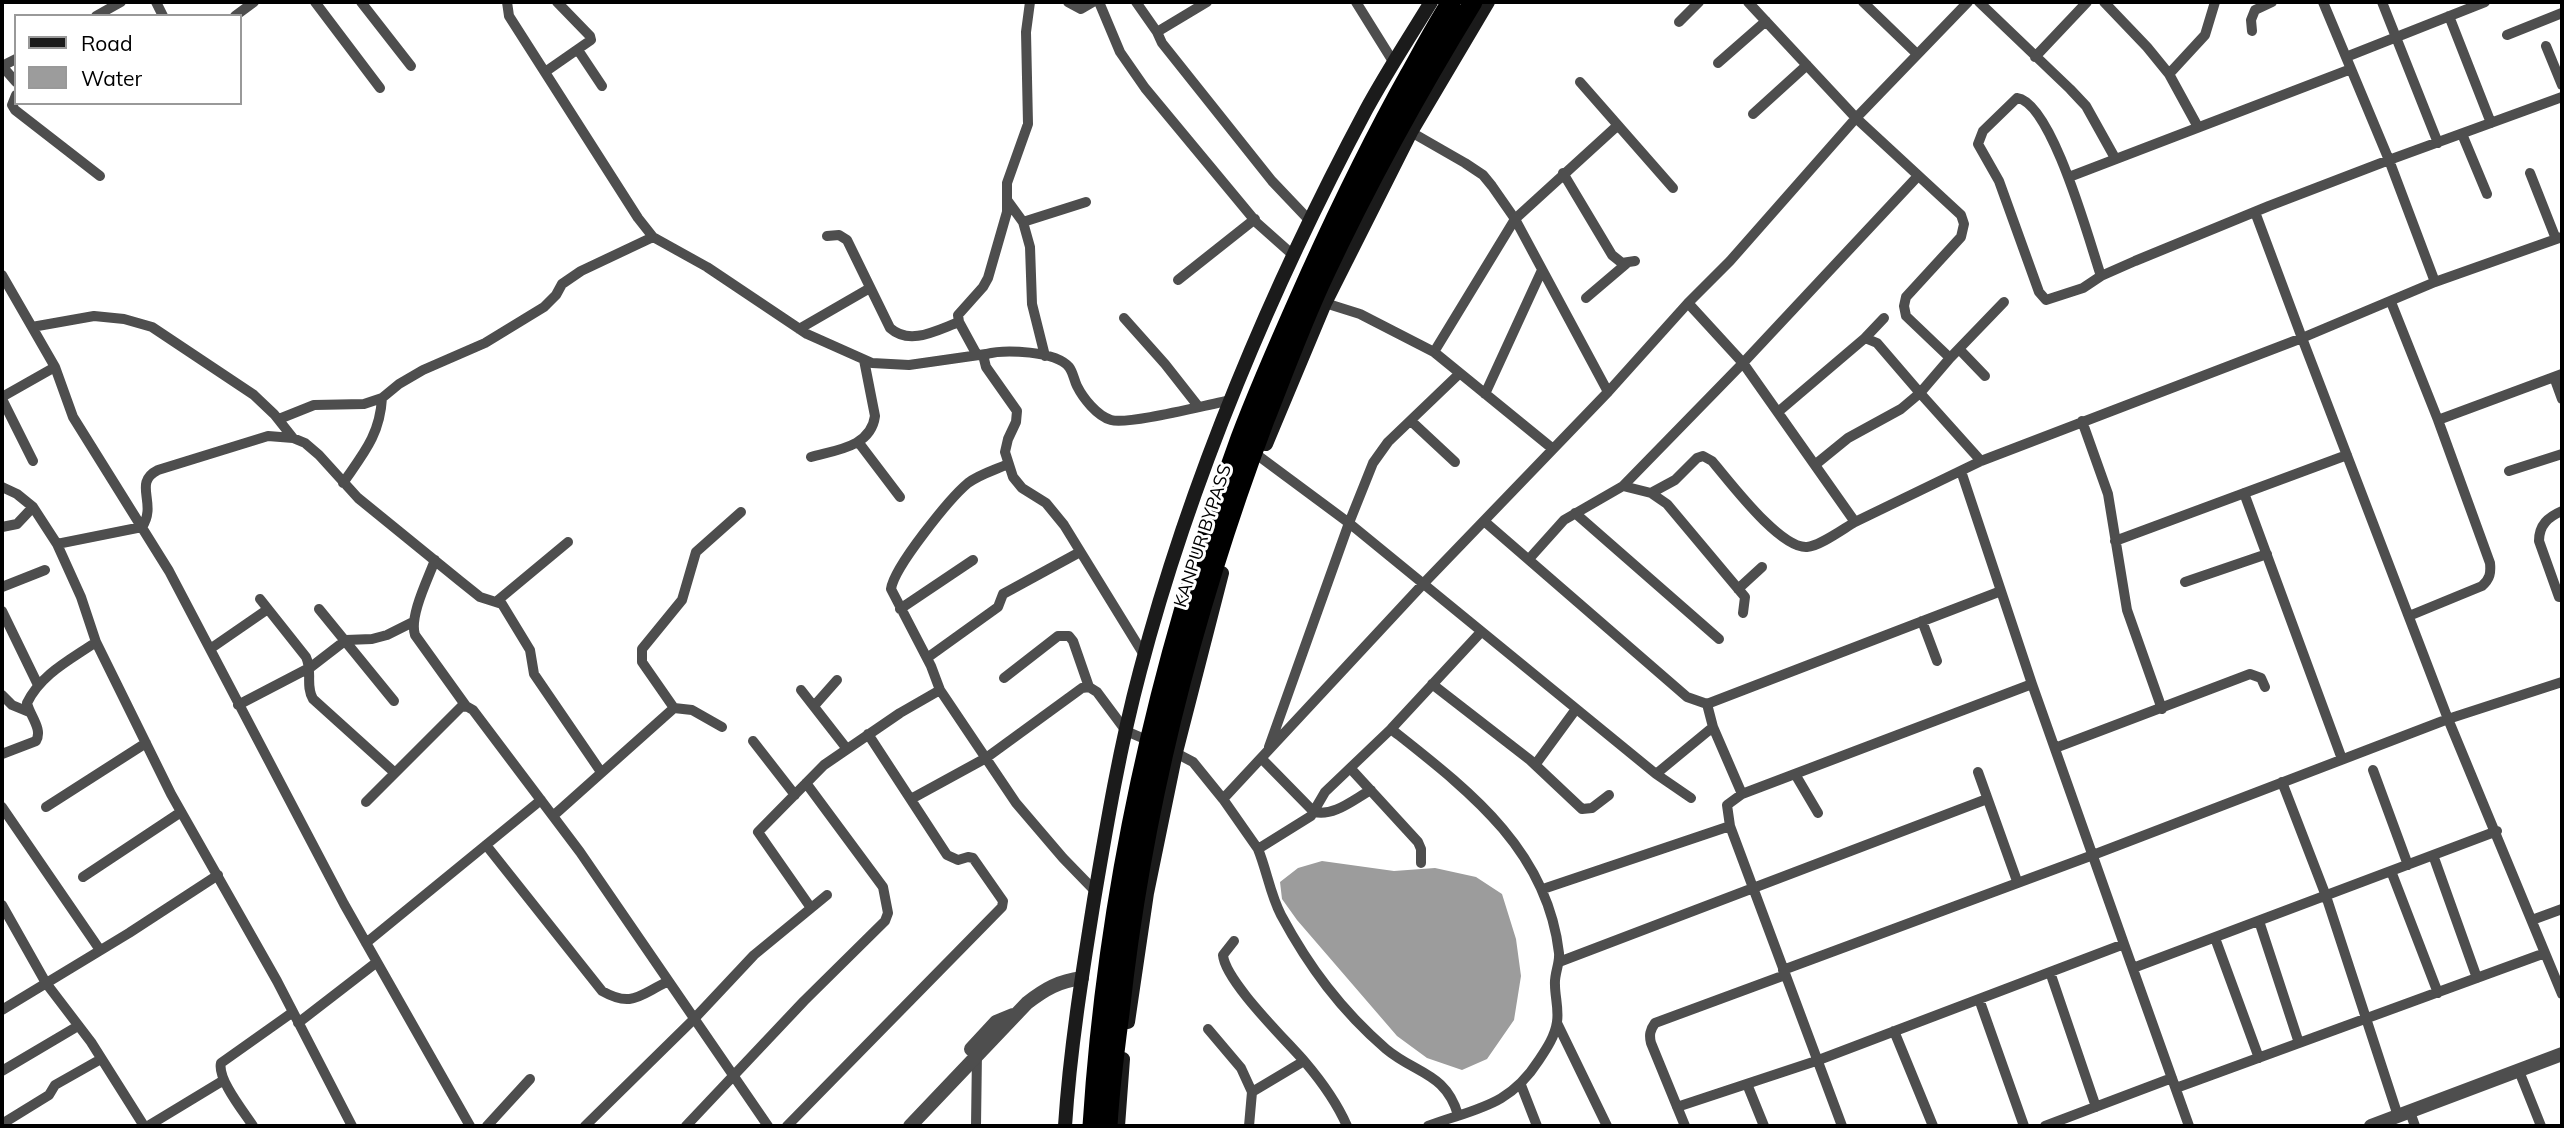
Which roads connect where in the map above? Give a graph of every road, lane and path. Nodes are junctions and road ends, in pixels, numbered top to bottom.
1 (254, 2) edge
2 (315, 2) edge
3 (361, 2) edge
4 (507, 2) edge
5 (557, 2) edge
6 (1030, 2) edge
7 (1068, 2) edge
8 (1093, 2) edge
9 (1100, 2) edge
10 (1136, 2) edge
11 (1207, 2) edge
12 (1356, 2) edge
13 (1431, 2) edge
14 (1451, 2) edge
15 (1473, 2) edge
16 (1488, 2) edge
17 (1699, 2) edge
18 (1748, 2) edge
19 (1863, 2) edge
20 (1968, 2) edge
21 (1979, 2) edge
22 (2087, 2) edge
23 (2104, 2) edge
24 (2216, 2) edge
25 (2272, 2) edge
26 (2323, 2) edge
27 (2382, 2) edge
28 (2485, 2) edge
29 (116, 3) edge
30 (2562, 13) edge
31 (99, 14) edge
32 (238, 14) edge
33 (2449, 16) junction
34 (1766, 21) junction
35 (1679, 22) dead end
36 (1157, 32) junction
37 (2252, 32) dead end
38 (2507, 35) dead end
39 (2396, 36) junction
40 (2546, 46) dead end
41 (578, 50) junction
42 (1917, 54) junction
43 (2035, 57) junction
44 (2346, 57) junction
45 (1394, 63) junction
46 (1718, 63) dead end
47 (1807, 65) junction
48 (2, 66) edge
49 (411, 66) dead end
50 (2351, 69) junction
51 (545, 72) junction
52 (2169, 74) junction
53 (14, 80) edge
54 (1580, 82) dead end
55 (2562, 85) edge
56 (602, 86) dead end
57 (380, 88) dead end
58 (2562, 97) edge
59 (14, 100) edge
60 (1753, 114) dead end
61 (1856, 118) junction
62 (2491, 123) junction
63 (1617, 126) junction
64 (2198, 127) junction
65 (1410, 132) junction
66 (2462, 134) junction
67 (2438, 143) junction
68 (2115, 158) junction
69 (2389, 160) junction
70 (1563, 173) junction
71 (2530, 173) dead end
72 (100, 176) dead end
73 (1918, 176) junction
74 (2069, 177) junction
75 (1673, 188) dead end
76 (2487, 194) dead end
77 (1007, 200) junction
78 (1086, 202) dead end
79 (2255, 212) junction
80 (1255, 219) junction
81 (1515, 219) junction
82 (1310, 220) junction
83 (1023, 222) junction
84 (827, 236) dead end
85 (653, 237) junction
86 (2559, 238) edge
87 (1293, 255) junction
88 (1542, 270) junction
89 (2, 275) edge
90 (2101, 276) junction
91 (1178, 280) dead end
92 (2435, 282) junction
93 (870, 288) junction
94 (1586, 298) dead end
95 (2004, 302) dead end
96 (2391, 302) junction
97 (1325, 303) junction
98 (1688, 303) junction
99 (1124, 318) dead end
100 (1884, 318) dead end
101 (960, 322) junction
102 (32, 327) junction
103 (799, 329) junction
104 (1865, 338) junction
105 (2302, 338) junction
106 (1959, 349) junction
107 (1434, 352) junction
108 (982, 354) junction
109 (1045, 356) junction
110 (1950, 358) junction
111 (864, 359) junction
112 (1743, 363) junction
113 (55, 367) junction
114 (1460, 373) junction
115 (1985, 376) dead end
116 (2558, 376) edge
117 (1608, 392) junction
118 (1920, 393) junction
119 (1485, 394) junction
120 (2, 398) edge
121 (382, 398) junction
122 (2562, 399) edge
123 (1232, 400) junction
124 (1198, 406) junction
125 (1778, 412) junction
126 (279, 419) junction
127 (2438, 420) junction
128 (1411, 421) junction
129 (2082, 421) junction
130 (293, 438) junction
131 (859, 443) junction
132 (1553, 449) junction
133 (2562, 454) edge
134 (2347, 455) junction
135 (811, 457) dead end
136 (1260, 457) junction
137 (33, 461) dead end
138 (1980, 461) junction
139 (1455, 462) dead end
140 (1008, 464) junction
141 (1816, 464) junction
142 (1961, 471) junction
143 (2509, 471) dead end
144 (344, 483) junction
145 (1623, 486) junction
146 (2, 487) edge
147 (1651, 493) junction
148 (2244, 493) junction
149 (900, 498) dead end
150 (33, 507) junction
151 (2562, 511) edge
152 (741, 512) dead end
153 (1575, 513) junction
154 (1484, 521) junction
155 (1855, 522) junction
156 (1349, 523) junction
157 (2, 527) edge
158 (142, 527) junction
159 (2115, 541) junction
160 (568, 542) dead end
161 (57, 544) junction
162 (1080, 552) junction
163 (2267, 554) junction
164 (1529, 559) junction
165 (435, 560) junction
166 (972, 560) dead end
167 (1762, 567) dead end
168 (45, 570) dead end
169 (2185, 582) dead end
170 (1424, 583) junction
171 (2, 587) edge
172 (1738, 589) junction
173 (2001, 591) junction
174 (260, 599) dead end
175 (2561, 600) edge
176 (497, 601) junction
177 (268, 609) junction
178 (319, 609) dead end
179 (900, 609) junction
180 (1743, 613) dead end
181 (2409, 616) junction
182 (3, 618) edge
183 (1922, 621) junction
184 (413, 622) junction
185 (1481, 632) junction
186 (1720, 639) dead end
187 (346, 640) junction
188 (96, 642) junction
189 (209, 649) junction
190 (1144, 655) junction
191 (927, 658) junction
192 (1937, 661) dead end
193 (311, 667) junction
194 (1004, 678) dead end
195 (838, 680) dead end
196 (2562, 682) edge
197 (1433, 684) junction
198 (2032, 684) junction
199 (38, 685) junction
200 (1089, 687) junction
201 (2265, 687) dead end
202 (801, 690) dead end
203 (940, 690) junction
204 (2, 695) edge
205 (394, 701) dead end
206 (1707, 704) junction
207 (238, 705) junction
208 (466, 706) junction
209 (814, 706) junction
210 (674, 708) junction
211 (1576, 709) junction
212 (2162, 709) junction
213 (29, 712) junction
214 (2448, 719) junction
215 (722, 727) dead end
216 (1713, 727) junction
217 (1391, 729) junction
218 (1126, 731) junction
219 (868, 734) junction
220 (753, 741) dead end
221 (146, 743) junction
222 (847, 748) junction
223 (2055, 748) junction
224 (1176, 752) junction
225 (2, 754) edge
226 (1264, 755) junction
227 (986, 758) junction
228 (2342, 759) junction
229 (1535, 765) junction
230 (1351, 769) junction
231 (2373, 770) dead end
232 (601, 772) junction
233 (1978, 772) dead end
234 (395, 774) junction
235 (1657, 774) junction
236 (1795, 774) junction
237 (2282, 782) junction
238 (806, 783) junction
239 (1371, 790) junction
240 (1742, 794) junction
241 (795, 795) junction
242 (1609, 795) dead end
243 (1690, 798) dead end
244 (911, 799) junction
245 (1223, 799) junction
246 (1987, 799) junction
247 (541, 800) junction
248 (366, 802) dead end
249 (2, 807) edge
250 (46, 807) dead end
251 (181, 812) junction
252 (1314, 812) junction
253 (1818, 813) dead end
254 (553, 816) junction
255 (1730, 827) junction
256 (2497, 831) junction
257 (486, 845) junction
258 (1258, 849) junction
259 (2093, 855) junction
260 (2433, 855) junction
261 (1420, 863) dead end
262 (2408, 864) junction
263 (2391, 871) junction
264 (218, 875) junction
265 (82, 877) dead end
266 (2017, 881) junction
267 (1753, 887) junction
268 (1543, 889) junction
269 (1096, 892) junction
270 (827, 895) dead end
271 (2326, 895) junction
272 (2, 905) edge
273 (811, 908) junction
274 (2562, 909) edge
275 (2532, 920) junction
276 (2259, 921) junction
277 (2215, 937) junction
278 (1234, 941) dead end
279 (366, 943) junction
280 (2124, 943) junction
281 (100, 950) junction
282 (2546, 953) junction
283 (1559, 961) junction
284 (377, 962) junction
285 (2133, 968) junction
286 (1784, 972) junction
287 (2050, 972) junction
288 (1082, 978) junction
289 (2477, 978) junction
290 (667, 982) junction
291 (46, 983) junction
292 (2438, 993) junction
293 (2562, 994) edge
294 (1979, 999) junction
295 (3, 1008) edge
296 (296, 1018) junction
297 (2367, 1018) junction
298 (694, 1020) junction
299 (1557, 1023) junction
300 (78, 1026) junction
301 (1208, 1029) dead end
302 (1894, 1031) junction
303 (2299, 1043) junction
304 (976, 1050) junction
305 (2562, 1054) edge
306 (2259, 1058) junction
307 (100, 1059) junction
308 (1304, 1060) junction
309 (1816, 1061) junction
310 (2519, 1070) junction
311 (2, 1071) edge
312 (733, 1077) junction
313 (530, 1079) dead end
314 (224, 1080) junction
315 (2174, 1083) junction
316 (1747, 1084) junction
317 (1521, 1085) junction
318 (1252, 1092) junction
319 (1677, 1107) junction
320 (2096, 1107) junction
321 (2404, 1114) junction
322 (1458, 1115) junction
323 (2, 1124) edge
324 (146, 1126) edge
325 (253, 1126) edge
326 (352, 1126) edge
327 (470, 1126) edge
328 (487, 1126) edge
329 (585, 1126) edge
330 (687, 1126) edge
331 (768, 1126) edge
332 (787, 1126) edge
333 (898, 1126) edge
334 (910, 1126) edge
335 (976, 1126) edge
336 (1065, 1126) edge
337 (1092, 1126) edge
338 (1108, 1126) edge
339 (1118, 1126) edge
340 (1249, 1126) edge
341 (1347, 1126) edge
342 (1428, 1126) edge
343 (1537, 1126) edge
344 (1607, 1126) edge
345 (1685, 1126) edge
346 (1763, 1126) edge
347 (1842, 1126) edge
348 (1933, 1126) edge
349 (2024, 1126) edge
350 (2045, 1126) edge
351 (2189, 1126) edge
352 (2371, 1126) edge
353 (2415, 1126) edge
354 (2541, 1126) edge

1 - 32 street
2 - 57 street
3 - 49 street
4 - 51 street
5 - 41 street
6 - 77 street
7 - 8 street
9 - 80 street
10 - 36 street
11 - 36 street
12 - 45 street
13 - 45 main road
14 - 337 highway, KANPUR BYPASS
15 - 338 highway, KANPUR BYPASS
16 - 65 main road
17 - 35 street
18 - 34 street
19 - 42 street
20 - 42 street
21 - 43 street
22 - 43 street
23 - 52 street
24 - 52 street
25 - 37 street
26 - 44 street
27 - 39 street
28 - 33 street
29 - 31 street
30 - 38 street
33 - 39 street
33 - 62 street
34 - 46 street
34 - 47 street
36 - 82 street
39 - 44 street
39 - 67 street
40 - 55 street
41 - 51 street
41 - 56 street
42 - 61 street
43 - 68 street
44 - 50 street
45 - 82 main road
47 - 60 street
47 - 61 street
48 - 53 street
50 - 64 street
50 - 69 street
51 - 85 street
52 - 64 street
54 - 63 street
58 - 62 street
59 - 72 street
61 - 73 street
61 - 98 street
62 - 66 street
63 - 70 street
63 - 75 street
64 - 68 street
65 - 81 street
65 - 97 main road
66 - 67 street
66 - 76 street
67 - 69 street
68 - 74 street
69 - 79 street
69 - 92 street
70 - 81 street
70 - 94 street
71 - 86 street
73 - 110 street
73 - 112 street
74 - 90 street
74 - 90 street
77 - 83 street
77 - 101 street
78 - 83 street
79 - 90 street
79 - 105 street
80 - 87 street
80 - 91 street
81 - 88 street
81 - 107 street
82 - 87 main road
83 - 109 street
84 - 93 street
85 - 103 street
85 - 121 street
86 - 92 street
87 - 123 main road
88 - 117 street
88 - 119 street
89 - 102 street
92 - 96 street
93 - 101 street
93 - 103 street
95 - 106 street
96 - 105 street
96 - 127 street
97 - 107 street
97 - 136 main road
98 - 112 street
98 - 117 street
99 - 124 street
100 - 104 street
101 - 108 street
102 - 113 street
102 - 126 street
103 - 111 street
104 - 118 street
104 - 125 street
105 - 129 street
105 - 134 street
106 - 110 street
106 - 115 street
107 - 114 street
108 - 109 street
108 - 111 street
108 - 140 street
109 - 124 street
110 - 118 street
111 - 131 street
112 - 125 street
112 - 145 street
113 - 120 street
113 - 158 street
114 - 119 street
114 - 128 street
116 - 122 street
116 - 127 street
117 - 132 street
118 - 138 street
118 - 141 street
119 - 132 street
120 - 137 street
121 - 126 street
121 - 144 street
123 - 124 street
123 - 190 main road
125 - 141 street
126 - 130 street
127 - 181 street
128 - 139 street
128 - 156 street
129 - 138 street
129 - 159 street
130 - 144 street
130 - 158 street
131 - 135 street
131 - 149 street
132 - 154 street
133 - 143 street
134 - 148 street
134 - 181 street
136 - 156 street
136 - 224 main road
138 - 142 street
140 - 162 street
140 - 179 street
141 - 155 street
142 - 155 street
142 - 173 street
144 - 165 street
145 - 147 street
145 - 153 street
146 - 150 street
147 - 155 street
147 - 172 street
148 - 159 street
148 - 163 street
150 - 157 street
150 - 161 street
151 - 175 street
152 - 210 street
153 - 164 street
153 - 186 street
154 - 164 street
154 - 170 street
156 - 170 street
156 - 226 street
158 - 161 street
158 - 189 street
159 - 212 street
160 - 176 street
161 - 188 street
162 - 190 street
162 - 191 street
163 - 169 street
163 - 228 street
164 - 206 street
165 - 176 street
165 - 184 street
166 - 179 street
167 - 172 street
168 - 171 street
170 - 185 street
170 - 226 street
172 - 180 street
173 - 183 street
173 - 198 street
174 - 177 street
176 - 232 street
177 - 189 street
177 - 193 street
178 - 187 street
179 - 191 street
181 - 214 street
182 - 199 street
183 - 192 street
183 - 206 street
184 - 187 street
184 - 208 street
185 - 197 street
185 - 211 street
187 - 193 street
187 - 205 street
188 - 199 street
188 - 221 street
189 - 207 street
190 - 218 main road
191 - 203 street
193 - 207 street
193 - 234 street
194 - 200 street
195 - 209 street
196 - 214 street
197 - 217 street
197 - 229 street
198 - 223 street
198 - 236 street
199 - 213 street
200 - 218 street
200 - 227 street
201 - 212 street
202 - 209 street
203 - 219 street
203 - 227 street
204 - 213 street
206 - 216 street
207 - 279 street
208 - 234 street
208 - 247 street
209 - 222 street
210 - 215 street
210 - 232 street
211 - 229 street
211 - 235 street
212 - 223 street
213 - 225 street
214 - 228 street
214 - 256 street
216 - 235 street
216 - 240 street
217 - 230 street
217 - 268 street
218 - 224 street
218 - 269 main road
219 - 222 street
219 - 244 street
220 - 241 street
221 - 250 street
221 - 251 street
222 - 238 street
223 - 259 street
224 - 245 street
224 - 339 main road
226 - 245 street
226 - 252 street
227 - 244 street
227 - 269 street
228 - 237 street
229 - 242 street
230 - 239 street
230 - 252 street
231 - 262 street
232 - 254 street
233 - 246 street
234 - 248 street
235 - 243 street
236 - 240 street
236 - 253 street
237 - 259 street
237 - 271 street
238 - 241 street
238 - 312 street
239 - 252 street
239 - 261 street
240 - 255 street
241 - 273 street
244 - 332 street
245 - 258 street
246 - 266 street
246 - 267 street
247 - 254 street
247 - 257 street
249 - 281 street
251 - 264 street
251 - 265 street
252 - 258 street
254 - 290 street
255 - 267 street
255 - 268 street
256 - 260 street
256 - 275 street
257 - 279 street
257 - 290 street
258 - 322 street
259 - 266 street
259 - 280 street
260 - 262 street
260 - 289 street
262 - 263 street
263 - 271 street
263 - 292 street
264 - 281 street
264 - 296 street
266 - 286 street
267 - 283 street
267 - 286 street
268 - 283 street
269 - 288 main road
270 - 273 street
271 - 276 street
271 - 297 street
272 - 291 street
273 - 298 street
274 - 275 street
275 - 282 street
276 - 277 street
276 - 303 street
277 - 285 street
277 - 306 street
278 - 308 street
279 - 284 street
280 - 285 street
280 - 287 street
281 - 291 street
282 - 289 street
282 - 293 street
283 - 299 street
284 - 296 street
284 - 327 street
285 - 315 street
286 - 309 street
286 - 319 street
287 - 294 street
287 - 320 street
288 - 304 street
288 - 336 main road
289 - 292 street
290 - 298 street
291 - 295 street
291 - 300 street
292 - 297 street
294 - 302 street
294 - 349 street
296 - 314 street
296 - 326 street
297 - 303 street
297 - 321 street
298 - 312 street
298 - 329 street
299 - 317 street
299 - 344 street
300 - 307 street
300 - 311 street
301 - 318 street
302 - 309 street
302 - 348 street
303 - 306 street
304 - 333 street
304 - 334 street
304 - 335 street
305 - 310 street
306 - 315 street
307 - 323 street
307 - 324 street
308 - 318 street
308 - 341 street
309 - 316 street
309 - 347 street
310 - 321 street
310 - 354 street
312 - 330 street
312 - 331 street
313 - 328 street
314 - 324 street
314 - 325 street
315 - 320 street
315 - 351 street
316 - 319 street
316 - 346 street
317 - 322 street
317 - 343 street
318 - 340 street
319 - 345 street
320 - 350 street
321 - 352 street
321 - 353 street
322 - 342 street

